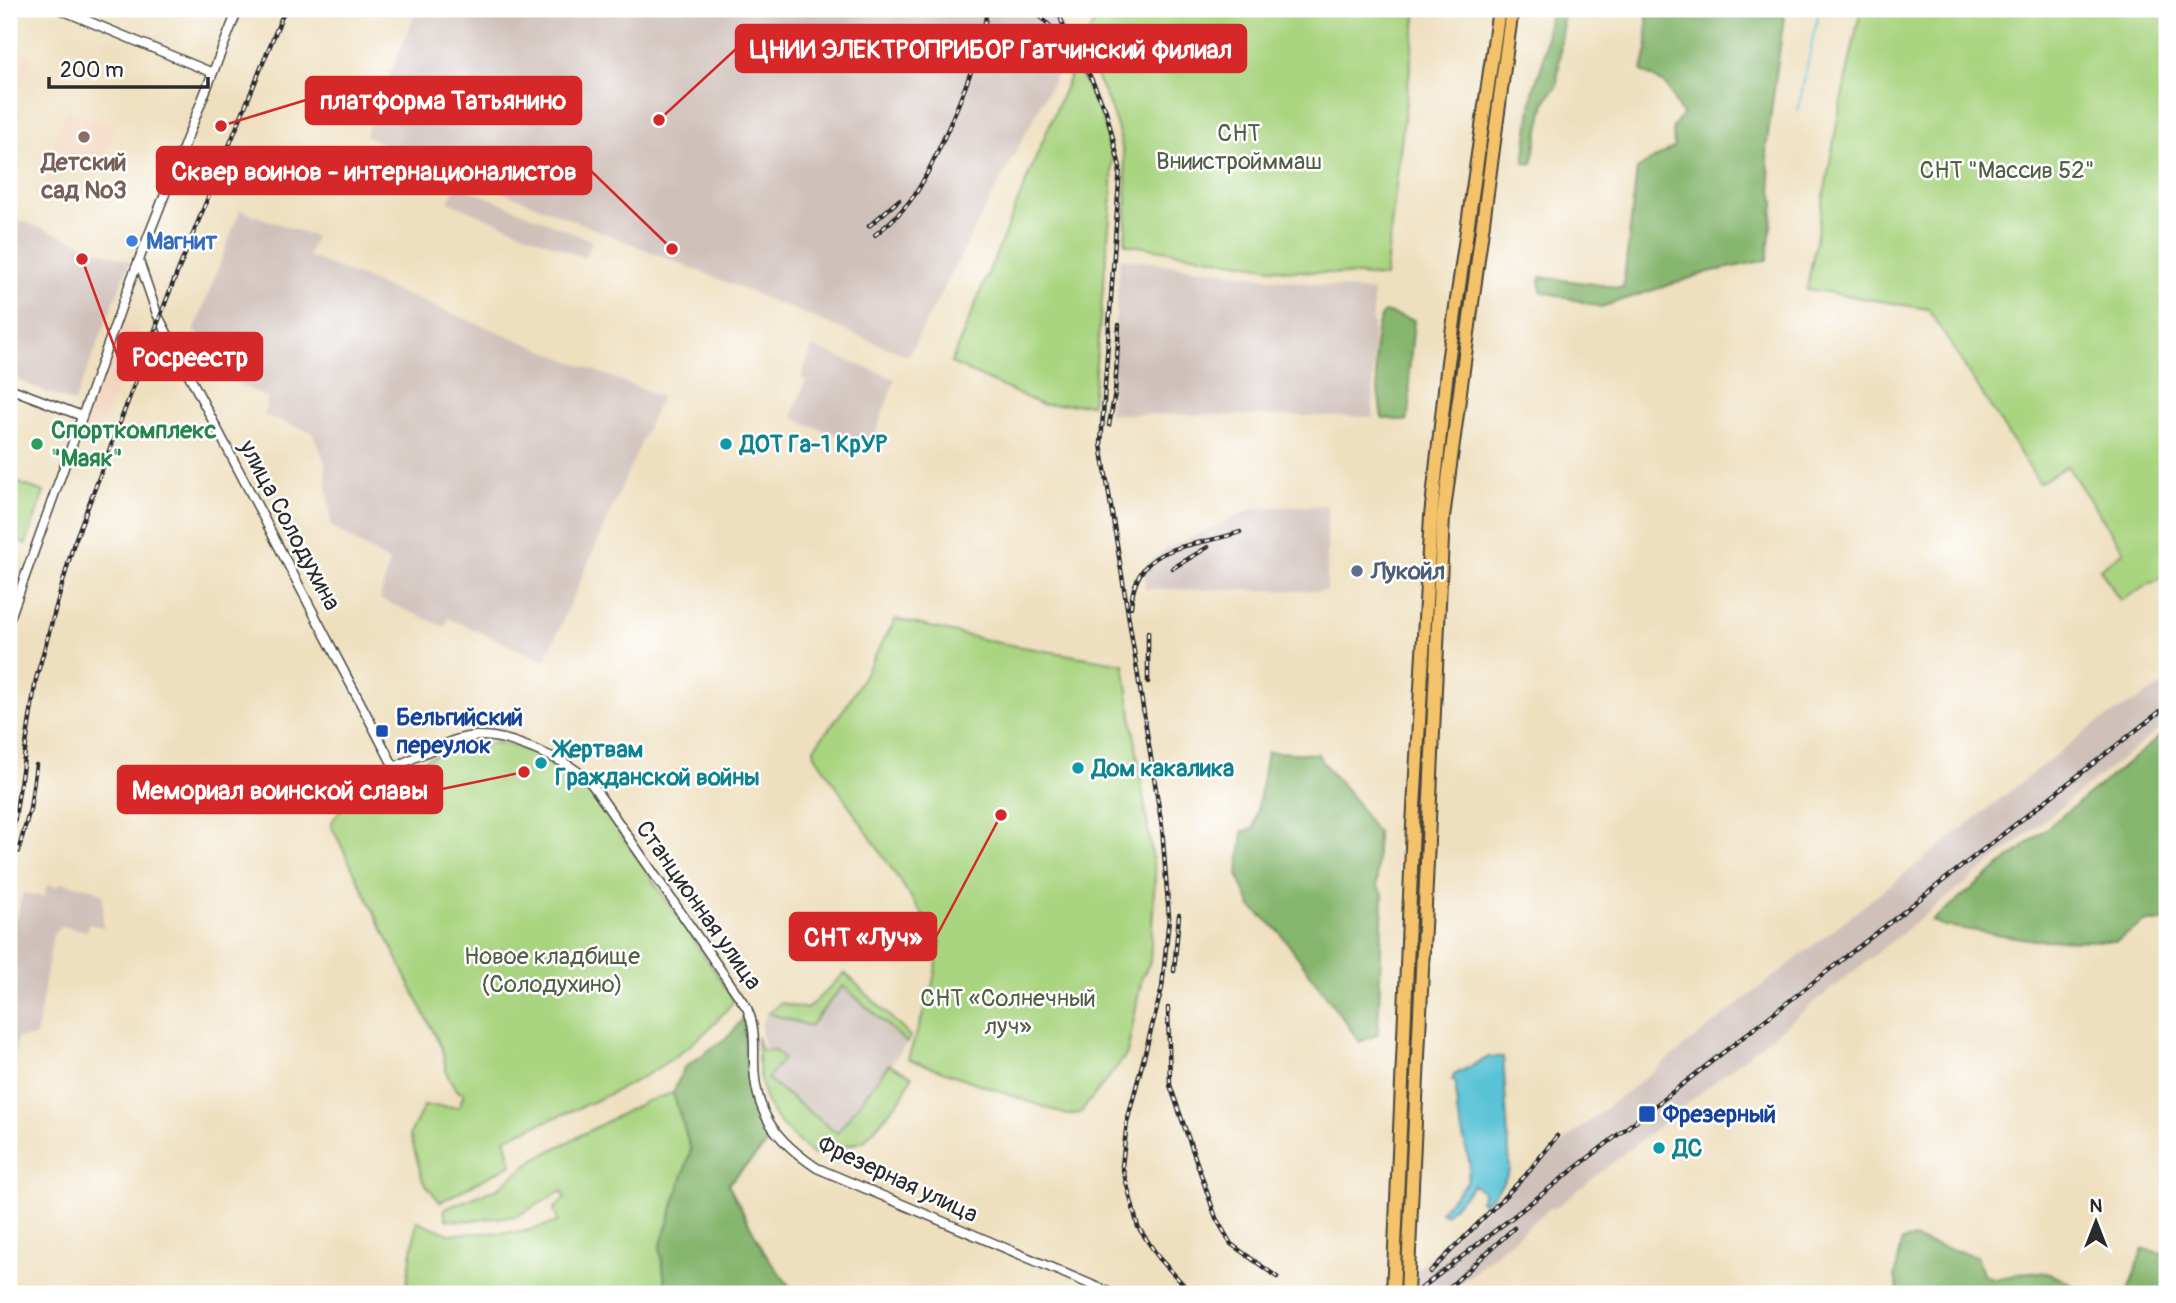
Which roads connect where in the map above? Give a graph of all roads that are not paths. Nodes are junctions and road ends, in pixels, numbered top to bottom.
1 (59, 9) edge
2 (238, 9) edge
3 (1499, 9) edge
4 (1512, 9) edge
5 (213, 73) junction
6 (139, 261) junction
7 (131, 280) junction
8 (144, 284) junction
9 (9, 388) edge
10 (82, 416) junction
11 (9, 621) edge
12 (394, 767) joint
13 (753, 1020) joint
14 (1113, 1294) edge
15 (1393, 1294) edge
16 (1407, 1294) edge

1 - 5 street
2 - 5 street
3 - 15 highway
4 - 16 highway
5 - 6 street
6 - 7 street
6 - 8 street, улица Солодухина
7 - 8 street
7 - 10 street
8 - 12 street, улица Солодухина
9 - 10 street
10 - 11 street
12 - 13 street, Станционная улица
13 - 14 street, Фрезерная улица

